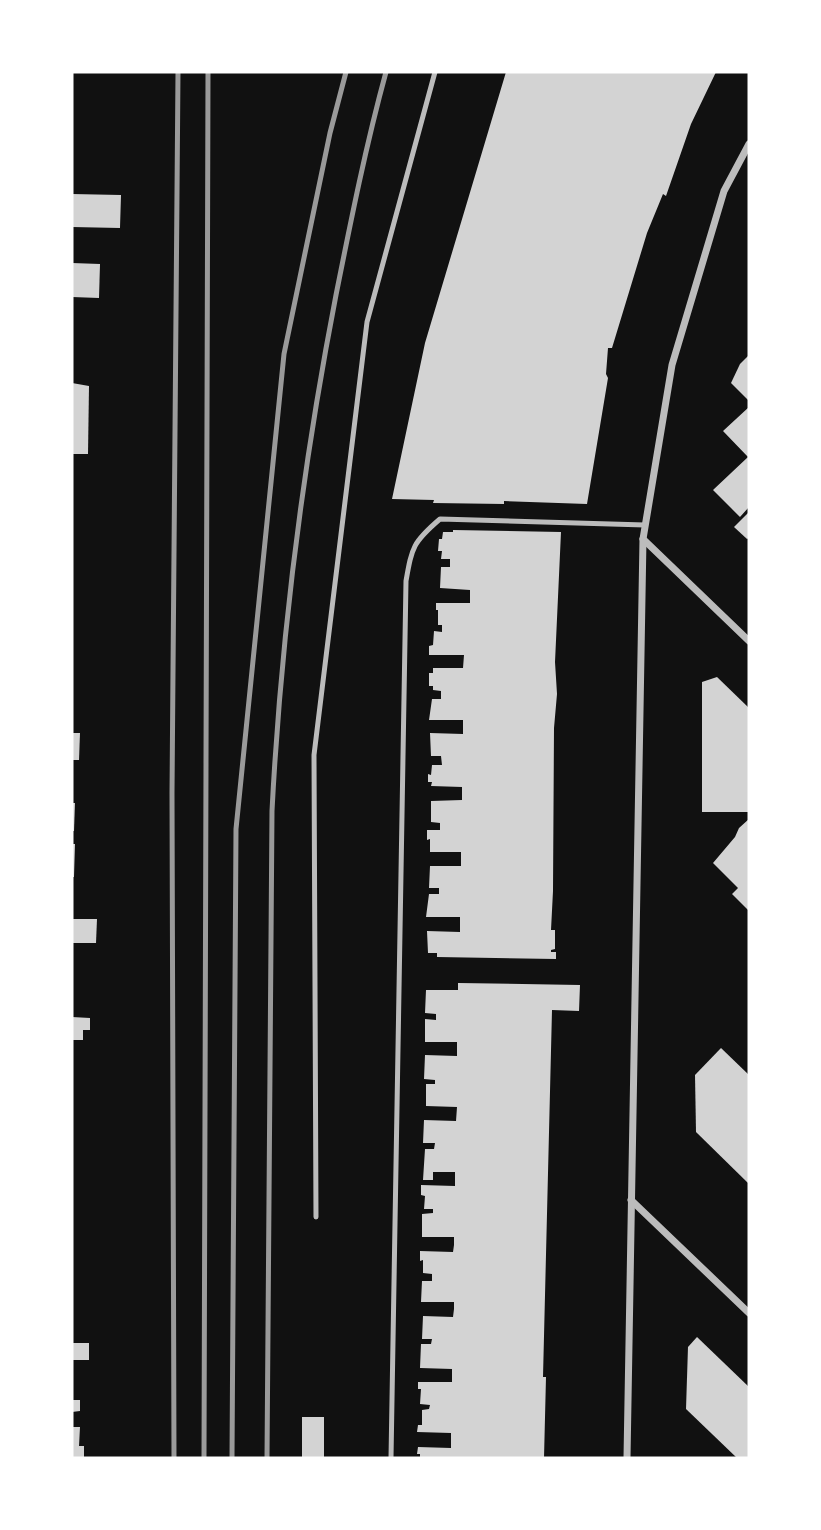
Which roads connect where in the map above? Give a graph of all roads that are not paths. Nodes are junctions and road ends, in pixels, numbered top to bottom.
1 (435, 72) edge
2 (749, 144) edge
3 (645, 525) junction
4 (643, 539) junction
5 (749, 641) edge
6 (631, 1200) junction
7 (316, 1217) dead end
8 (749, 1313) edge
9 (391, 1458) edge
10 (627, 1458) edge

1 - 7 lane
2 - 3 street
3 - 4 street
3 - 9 lane
4 - 5 street
4 - 6 street
6 - 8 street
6 - 10 street

